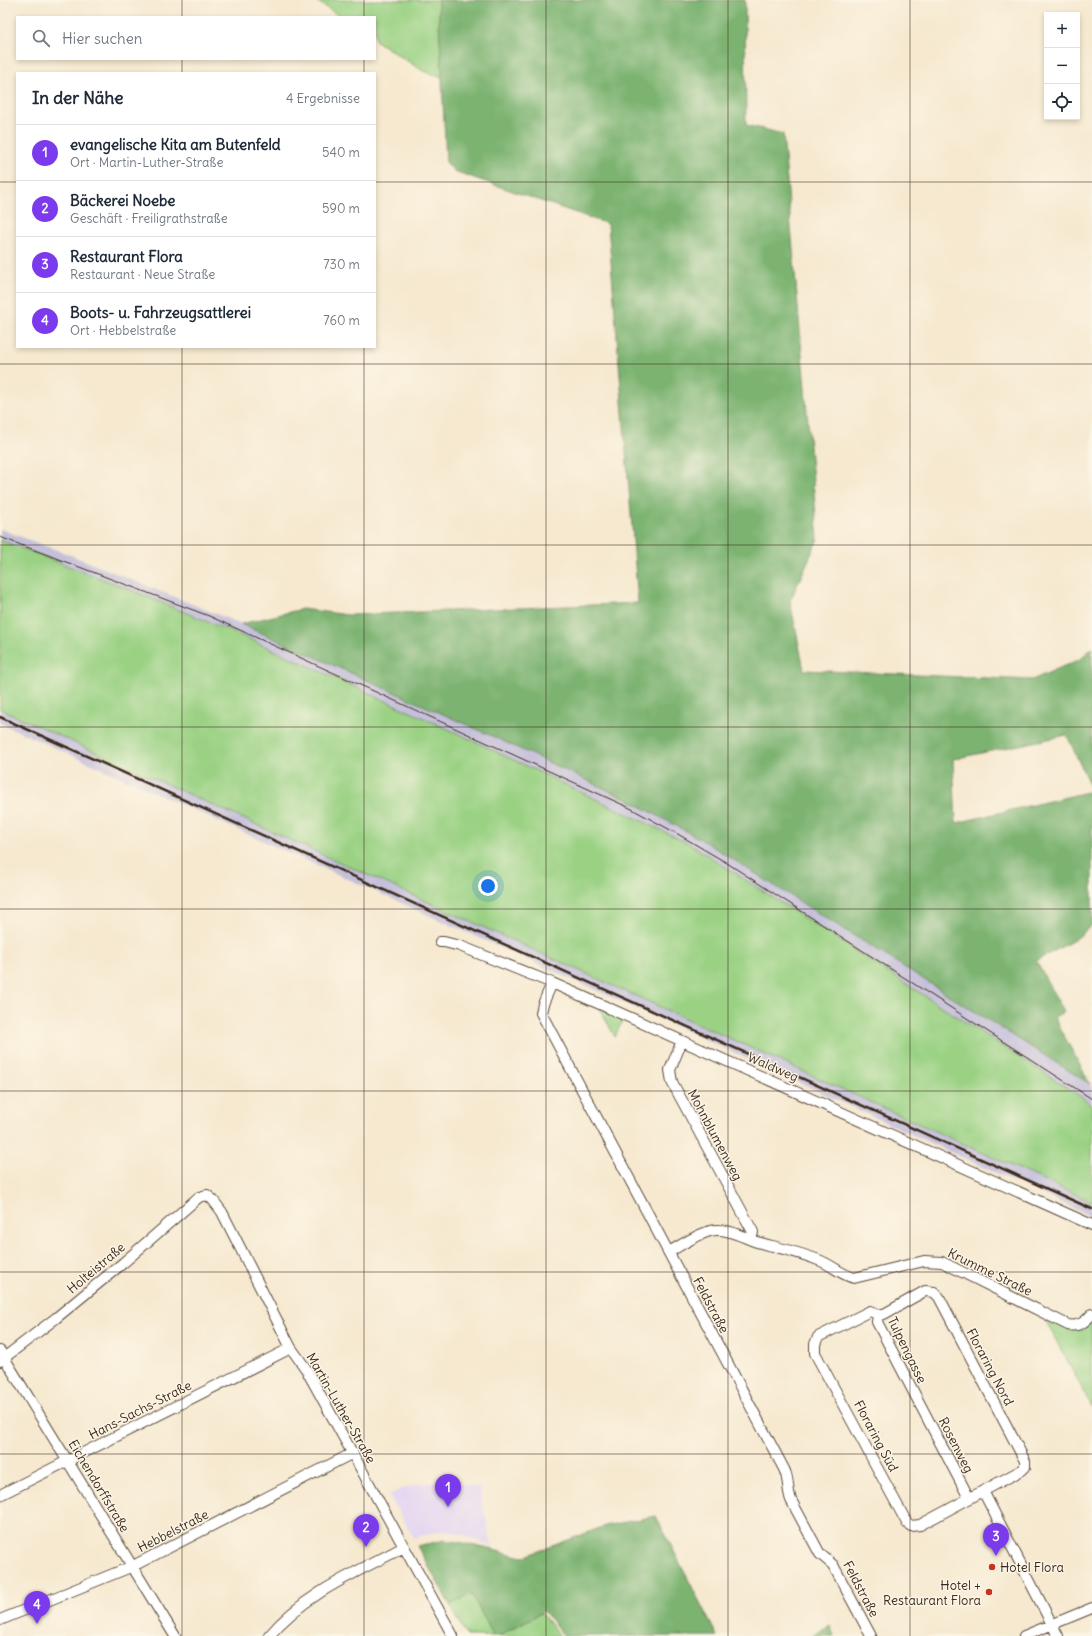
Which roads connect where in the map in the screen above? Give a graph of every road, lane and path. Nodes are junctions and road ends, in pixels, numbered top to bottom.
1 (440, 942) dead end
2 (552, 983) junction
3 (682, 1041) junction
4 (207, 1195) joint
5 (1092, 1225) edge
6 (751, 1240) junction
7 (668, 1252) junction
8 (874, 1313) junction
9 (1092, 1314) edge
10 (291, 1348) junction
11 (1, 1357) edge
12 (920, 1404) joint
13 (353, 1453) junction
14 (68, 1461) junction
15 (983, 1491) junction
16 (0, 1495) edge
17 (969, 1498) junction
18 (404, 1547) junction
19 (133, 1566) junction
20 (1092, 1608) edge
21 (0, 1620) edge
22 (1052, 1624) junction
23 (175, 1636) edge
24 (269, 1636) edge
25 (453, 1636) edge
26 (871, 1636) edge
27 (1024, 1636) edge
28 (1058, 1636) edge

1 - 2 street, Waldweg
2 - 3 street, Waldweg
2 - 7 street, Feldstraße
3 - 5 street, Waldweg
3 - 6 street, Mohnblumenweg
4 - 10 street, Martin-Luther-Straße
4 - 11 street, Holteistraße
6 - 7 street, Krumme Straße
6 - 9 street, Krumme Straße
7 - 26 street, Feldstraße
8 - 12 street, Tulpengasse
8 - 15 street, Floraring Nord
8 - 17 street, Floraring Süd
10 - 13 street, Martin-Luther-Straße
10 - 14 street, Hans-Sachs-Straße
11 - 14 street, Eichendorffstraße
12 - 17 street, Rosenweg
13 - 18 street, Martin-Luther-Straße
13 - 19 street, Hebbelstraße
14 - 16 street, Hans-Sachs-Straße
14 - 19 street, Eichendorffstraße
15 - 17 street, Floraring Süd
15 - 22 street
18 - 24 street
18 - 25 street, Martin-Luther-Straße
19 - 21 street, Hebbelstraße
19 - 23 street, Eichendorffstraße
20 - 22 street
22 - 27 street
22 - 28 street

